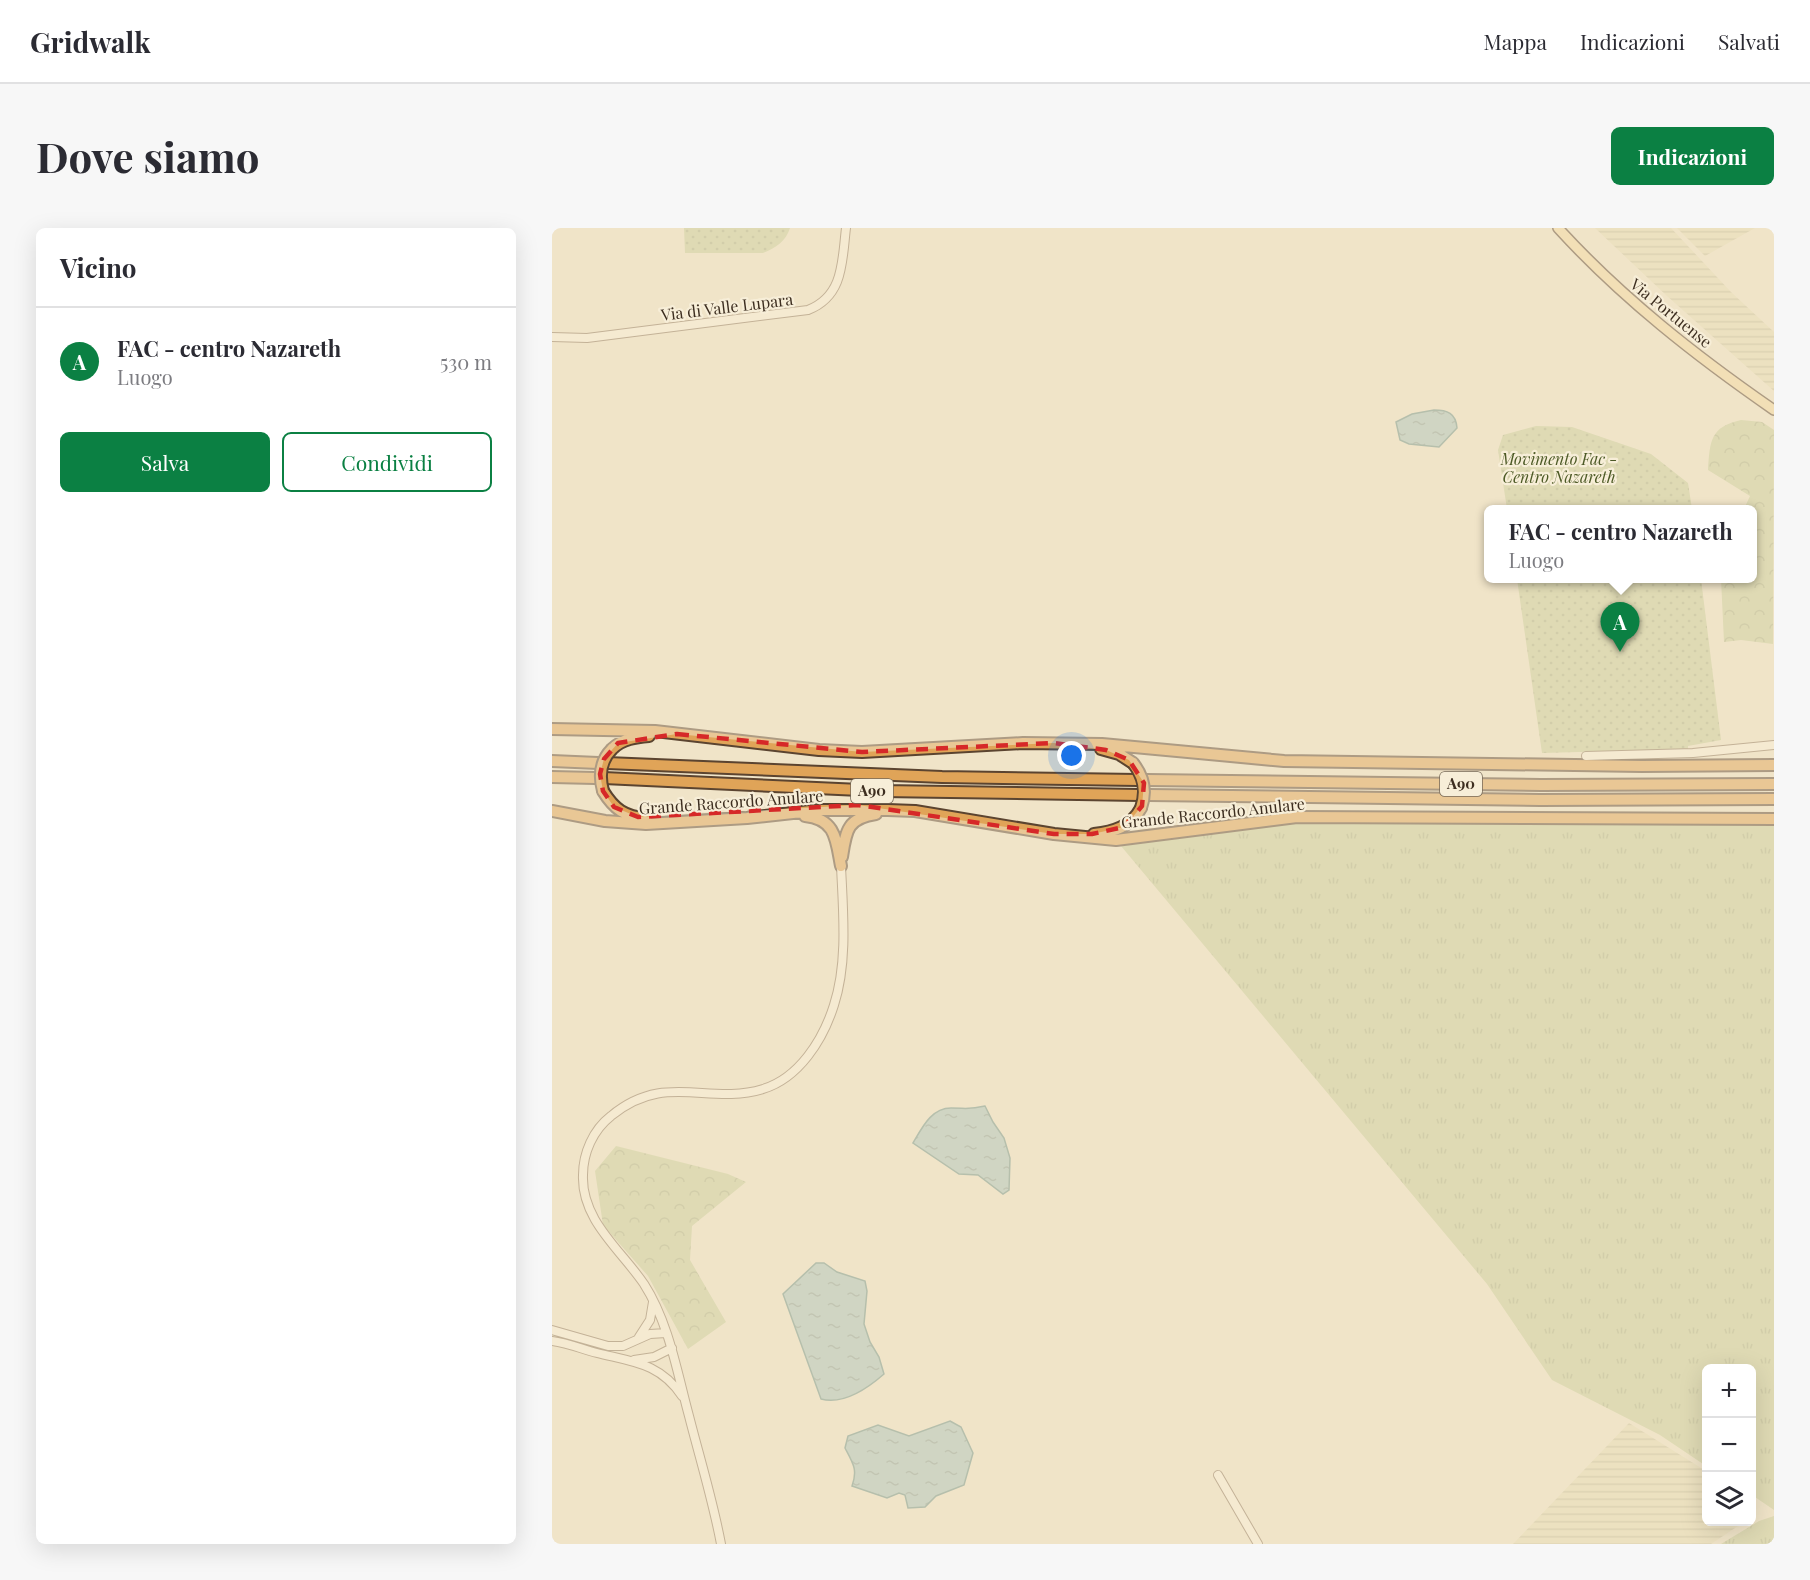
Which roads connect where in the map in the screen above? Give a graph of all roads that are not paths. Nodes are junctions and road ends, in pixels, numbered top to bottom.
1 (846, 228) edge
2 (1558, 228) edge
3 (552, 337) edge
4 (1774, 410) edge
5 (552, 729) edge
6 (677, 734) junction
7 (1054, 744) junction
8 (1774, 745) edge
9 (1586, 756) dead end
10 (552, 761) edge
11 (1774, 765) edge
12 (552, 777) edge
13 (1774, 784) edge
14 (1774, 799) edge
15 (552, 811) edge
16 (915, 811) junction
17 (747, 819) junction
18 (1774, 819) edge
19 (1054, 834) junction
20 (841, 866) junction
21 (654, 1300) junction
22 (552, 1330) edge
23 (666, 1333) junction
24 (637, 1340) junction
25 (552, 1341) edge
26 (672, 1348) junction
27 (632, 1360) junction
28 (685, 1402) junction
29 (1218, 1475) dead end
30 (721, 1544) edge
31 (1258, 1544) edge

1 - 3 street, Via di Valle Lupara
2 - 4 main road, Via Portuense
5 - 6 highway
6 - 7 highway
6 - 16 highway, bridge
7 - 11 highway
7 - 19 highway, bridge
8 - 9 street
10 - 13 highway, Grande Raccordo Anulare / A90
12 - 14 highway, Grande Raccordo Anulare / A90
15 - 17 highway, Grande Raccordo Anulare
16 - 17 highway, Grande Raccordo Anulare
16 - 19 highway, Grande Raccordo Anulare
16 - 20 highway
17 - 20 highway
18 - 19 highway, Grande Raccordo Anulare
20 - 21 street
21 - 23 street
21 - 24 street
22 - 24 street
23 - 24 street
23 - 26 street
25 - 27 street
26 - 27 street
26 - 28 street
27 - 28 street
28 - 30 street
29 - 31 street

